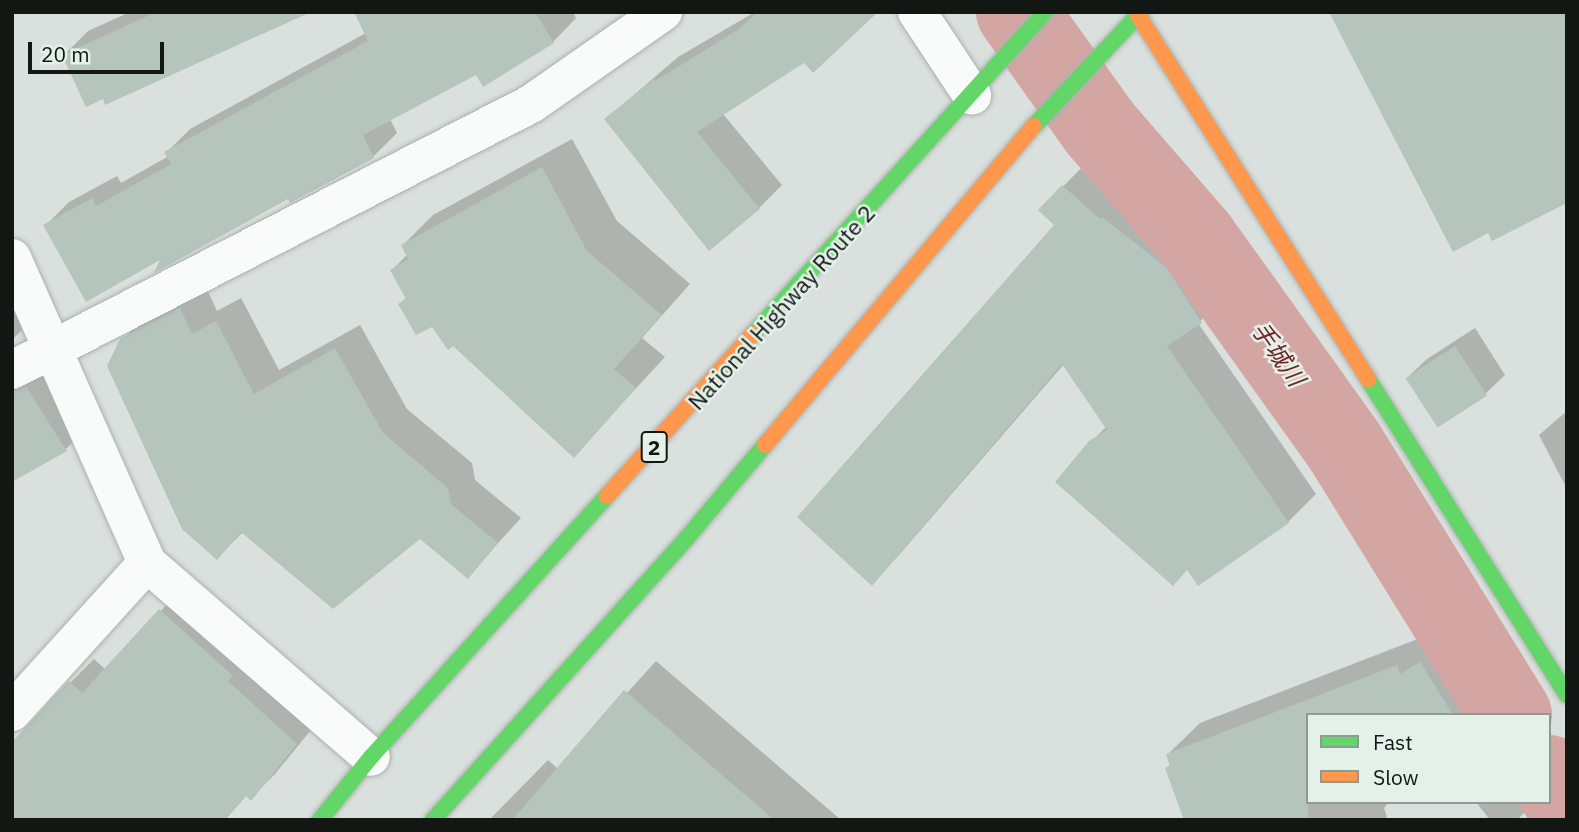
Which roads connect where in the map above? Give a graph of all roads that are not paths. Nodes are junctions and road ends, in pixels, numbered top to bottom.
1 (663, 12) edge
2 (917, 12) edge
3 (1045, 12) edge
4 (1140, 14) edge
5 (981, 85) junction
6 (12, 258) edge
7 (52, 348) junction
8 (12, 370) edge
9 (147, 564) junction
10 (1567, 695) edge
11 (12, 712) edge
12 (371, 757) junction
13 (320, 820) edge
14 (433, 820) edge

1 - 7 street
2 - 5 street
3 - 5 main road, National Highway Route 2 / 2
4 - 10 main road
4 - 14 main road
5 - 12 main road, National Highway Route 2 / 2
6 - 7 street
7 - 8 street
7 - 9 street
9 - 11 street
9 - 12 street
12 - 13 main road, National Highway Route 2 / 2

